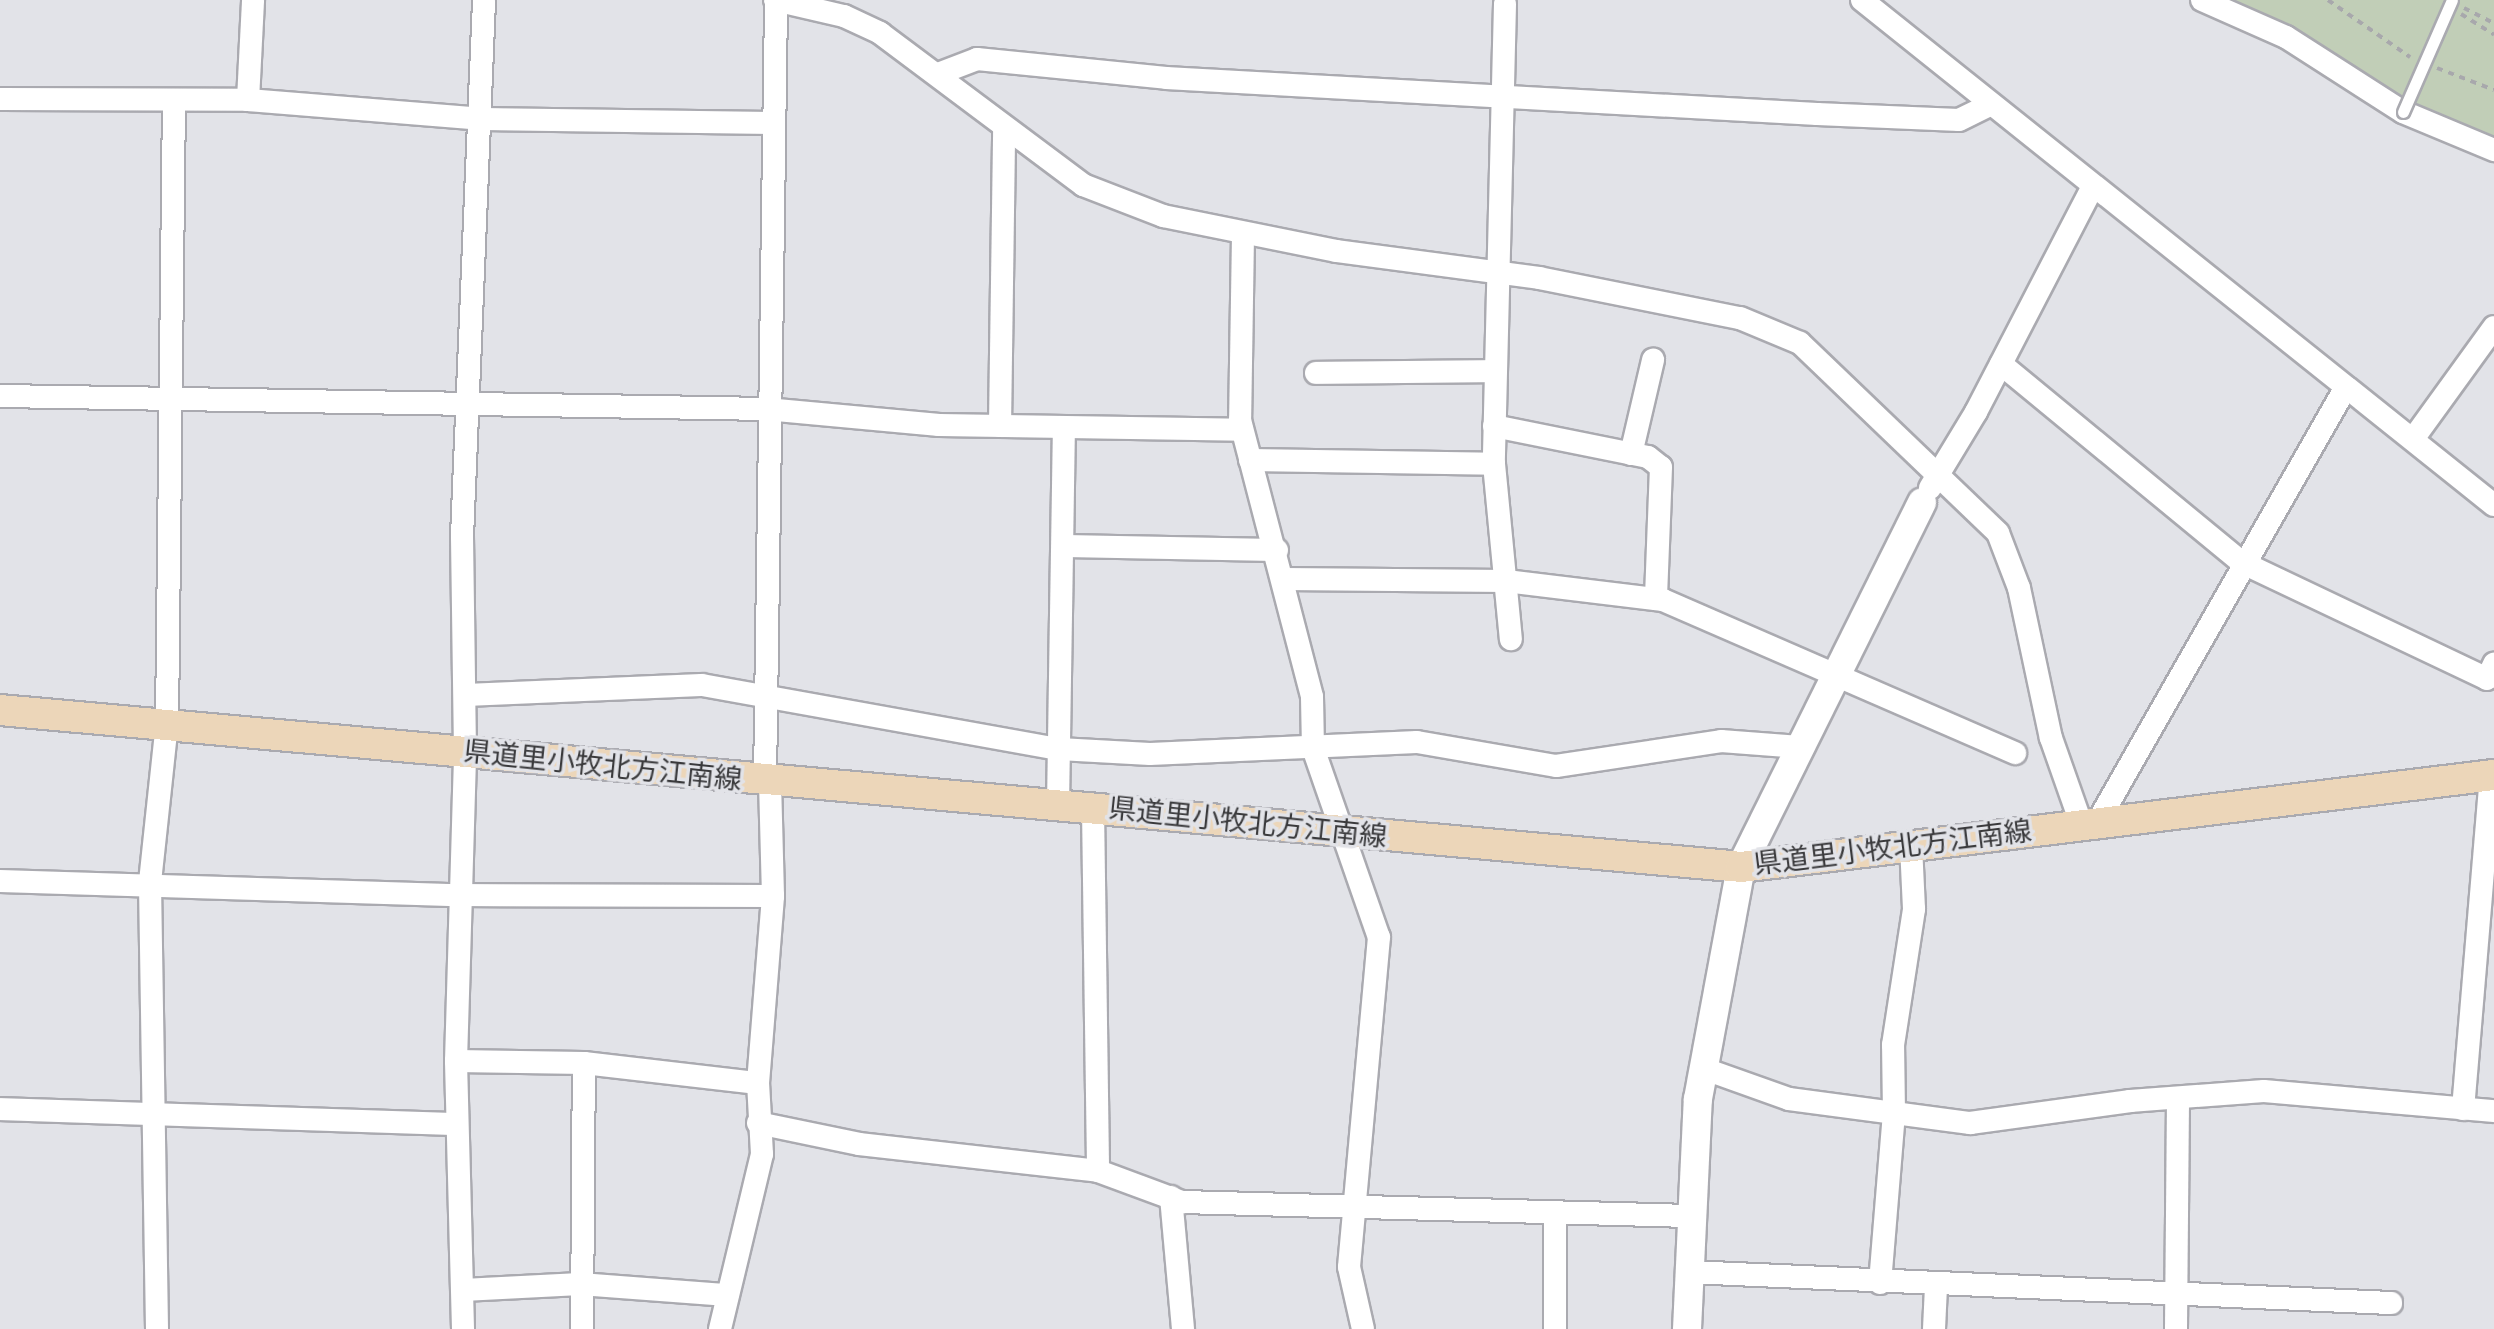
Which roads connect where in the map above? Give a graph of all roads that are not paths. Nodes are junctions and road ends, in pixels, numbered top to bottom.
1 (253, 0) edge
2 (484, 0) edge
3 (776, 0) edge
4 (1862, 0) edge
5 (2202, 0) edge
6 (2450, 3) edge
7 (1505, 4) dead end
8 (938, 74) junction
9 (1503, 97) junction
10 (0, 99) edge
11 (174, 100) junction
12 (248, 100) junction
13 (1988, 106) junction
14 (2403, 112) junction
15 (483, 119) junction
16 (772, 123) junction
17 (1004, 129) junction
18 (2494, 150) edge
19 (2093, 186) junction
20 (1243, 235) junction
21 (1495, 272) junction
22 (2494, 327) edge
23 (1653, 360) dead end
24 (2001, 364) junction
25 (1494, 371) junction
26 (1316, 373) dead end
27 (2346, 387) junction
28 (172, 395) junction
29 (0, 396) edge
30 (465, 408) junction
31 (766, 409) junction
32 (1000, 426) junction
33 (1494, 426) junction
34 (1064, 427) junction
35 (1242, 430) junction
36 (2413, 439) junction
37 (1631, 454) junction
38 (1250, 460) junction
39 (1494, 464) junction
40 (1929, 489) junction
41 (2494, 505) edge
42 (1063, 546) junction
43 (1277, 550) junction
44 (2241, 562) junction
45 (1284, 579) junction
46 (1506, 581) junction
47 (1656, 599) junction
48 (1511, 639) dead end
49 (2494, 664) edge
50 (1836, 673) junction
51 (465, 695) junction
52 (763, 696) junction
53 (0, 710) edge
54 (167, 724) junction
55 (1800, 747) junction
56 (1313, 748) junction
57 (1059, 749) junction
58 (465, 752) junction
59 (2015, 753) dead end
60 (2493, 775) edge
61 (768, 782) junction
62 (1058, 805) junction
63 (1093, 808) junction
64 (2090, 824) junction
65 (1341, 833) junction
66 (1911, 845) junction
67 (1741, 867) junction
68 (2488, 867) edge
69 (0, 881) edge
70 (150, 882) junction
71 (457, 895) junction
72 (773, 896) junction
73 (456, 1061) junction
74 (584, 1063) junction
75 (1702, 1068) junction
76 (758, 1083) junction
77 (2178, 1100) junction
78 (0, 1109) edge
79 (2463, 1109) junction
80 (2494, 1111) edge
81 (153, 1113) junction
82 (1894, 1113) junction
83 (758, 1123) junction
84 (457, 1124) junction
85 (1098, 1171) junction
86 (1171, 1197) junction
87 (1357, 1210) junction
88 (1555, 1212) junction
89 (1691, 1216) junction
90 (1689, 1272) junction
91 (1880, 1283) junction
92 (580, 1284) junction
93 (1936, 1287) junction
94 (463, 1290) junction
95 (728, 1295) junction
96 (2177, 1296) junction
97 (2391, 1303) dead end
98 (157, 1329) edge
99 (463, 1329) edge
100 (582, 1329) edge
101 (720, 1329) edge
102 (1183, 1329) edge
103 (1363, 1329) edge
104 (1555, 1329) edge
105 (1687, 1329) edge
106 (1934, 1329) edge
107 (2176, 1329) edge

1 - 12 street
2 - 15 street
3 - 8 street
3 - 16 street
4 - 13 street
5 - 14 street
6 - 14 lane, bridge
7 - 9 street
8 - 9 street
8 - 17 street
9 - 13 street
9 - 21 street
10 - 11 street
11 - 12 street
11 - 28 street
12 - 15 street
13 - 19 street
14 - 18 street
15 - 16 street
15 - 30 street
16 - 31 street
17 - 20 street
17 - 32 street
19 - 24 street
19 - 27 street
20 - 21 street
20 - 35 street
21 - 25 street
21 - 40 street
22 - 36 street
23 - 37 street
24 - 40 street
24 - 44 street
25 - 26 street
25 - 33 street
27 - 36 street
27 - 44 street
28 - 29 street
28 - 30 street
28 - 54 street
30 - 31 street
30 - 51 street
31 - 32 street
31 - 52 street
32 - 34 street
33 - 37 street
33 - 39 street
34 - 35 street
34 - 42 street
35 - 38 street
36 - 41 street
37 - 47 street
38 - 39 street
38 - 43 street
39 - 46 street
40 - 50 street
40 - 64 street
42 - 43 street
42 - 57 street
43 - 45 street
44 - 49 street
44 - 64 street
45 - 46 street
45 - 56 street
46 - 47 street
46 - 48 street
47 - 50 street
50 - 55 street
50 - 59 street
51 - 52 street
51 - 58 street
52 - 57 street
52 - 61 street
53 - 54 main road, 県道里小牧北方江南線
54 - 58 main road, 県道里小牧北方江南線
54 - 70 street
55 - 56 street
55 - 67 street
56 - 57 street
56 - 65 street
57 - 62 street
58 - 61 main road, 県道里小牧北方江南線
58 - 71 street
60 - 64 main road, 県道里小牧北方江南線
60 - 68 street
61 - 62 main road, 県道里小牧北方江南線
61 - 72 street
62 - 63 main road, 県道里小牧北方江南線
63 - 65 main road, 県道里小牧北方江南線
63 - 85 street
64 - 66 main road, 県道里小牧北方江南線
65 - 67 main road, 県道里小牧北方江南線
65 - 87 street
66 - 67 main road, 県道里小牧北方江南線
66 - 82 street
67 - 75 street
68 - 79 street
69 - 70 street
70 - 71 street
70 - 81 street
71 - 72 street
71 - 73 street
72 - 76 street
73 - 74 street
73 - 84 street
74 - 76 street
74 - 92 street
75 - 82 street
75 - 89 street
76 - 83 street
77 - 79 street
77 - 82 street
77 - 96 street
78 - 81 street
79 - 80 street
81 - 84 street
81 - 98 street
82 - 91 street
83 - 85 street
83 - 95 street
84 - 94 street
85 - 86 street
86 - 87 street
86 - 102 street
87 - 88 street
87 - 103 street
88 - 89 street
88 - 104 street
89 - 90 street
90 - 91 street
90 - 105 street
91 - 93 street
92 - 94 street
92 - 95 street
92 - 100 street
93 - 96 street
93 - 106 street
94 - 99 street
95 - 101 street
96 - 97 street
96 - 107 street

